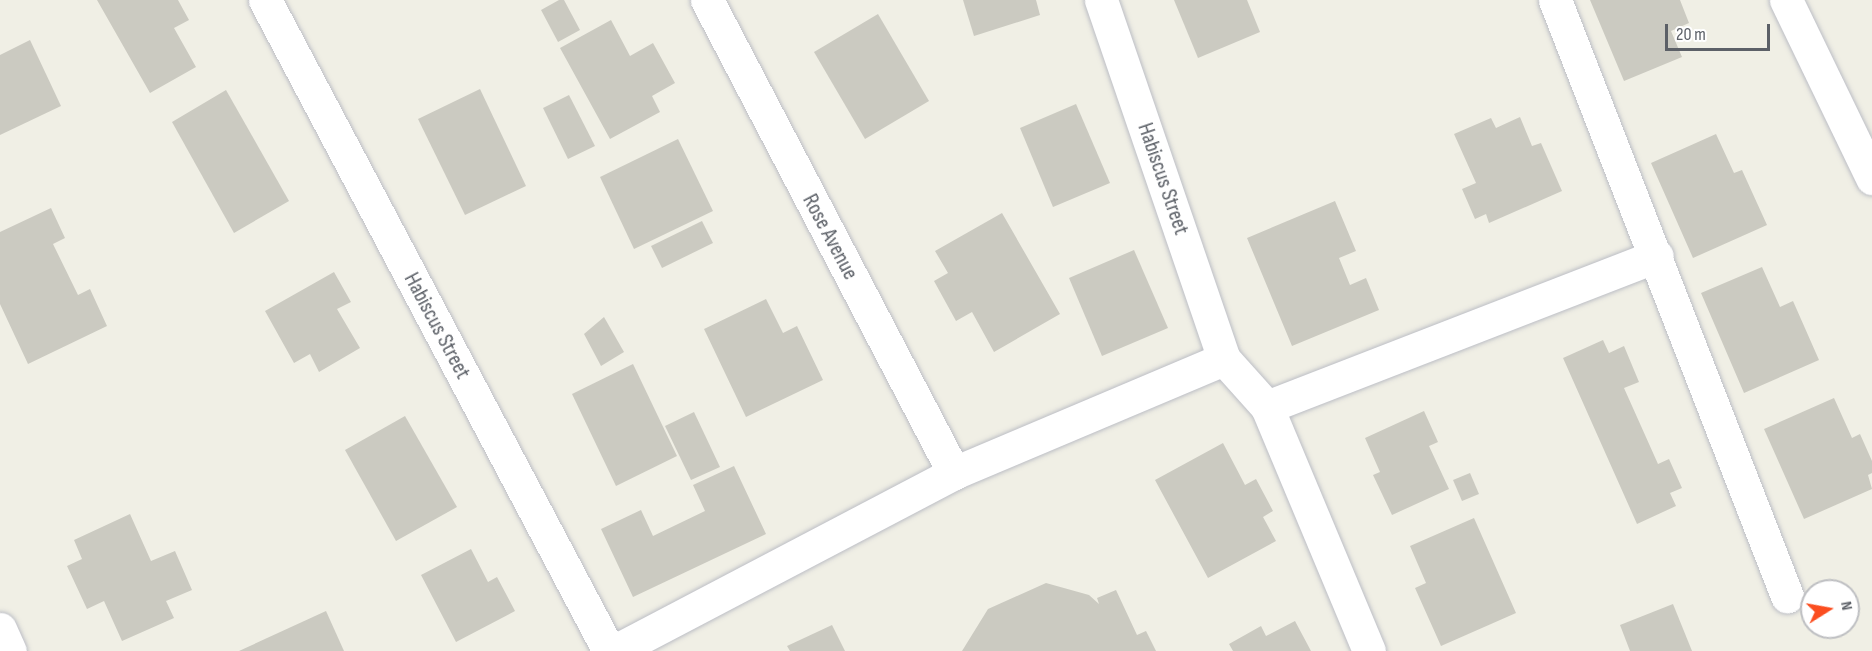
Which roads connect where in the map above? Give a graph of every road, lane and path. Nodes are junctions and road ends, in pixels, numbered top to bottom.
1 (265, 0) edge
2 (707, 0) edge
3 (1101, 0) edge
4 (1555, 0) edge
5 (1786, 0) edge
6 (1872, 178) edge
7 (1657, 256) junction
8 (1224, 359) junction
9 (1267, 407) junction
10 (954, 473) junction
11 (1787, 596) dead end
12 (0, 629) edge
13 (10, 651) edge
14 (609, 651) edge
15 (615, 651) edge
16 (1369, 651) edge

1 - 14 street, Habiscus Street
2 - 10 street, Rose Avenue
3 - 8 street, Habiscus Street
4 - 7 street
5 - 6 street
7 - 9 street
7 - 11 street
8 - 9 street
8 - 10 street
9 - 16 street
10 - 15 street
12 - 13 street

